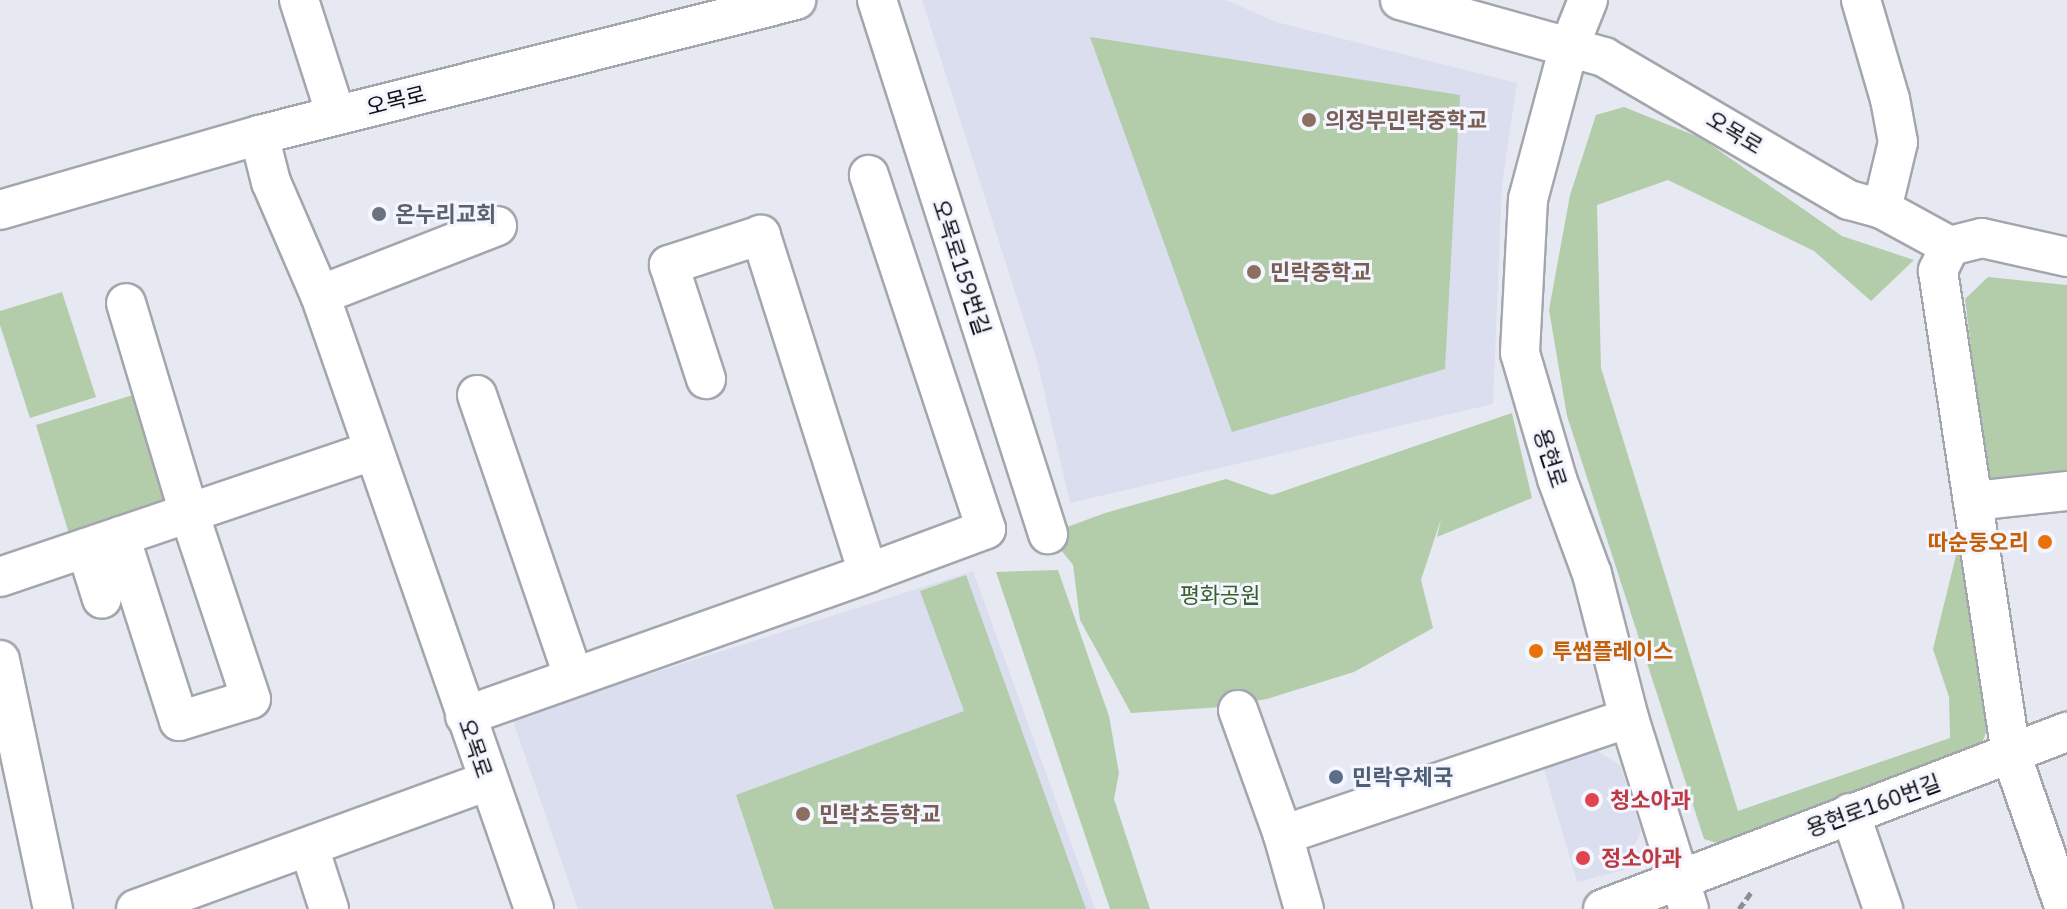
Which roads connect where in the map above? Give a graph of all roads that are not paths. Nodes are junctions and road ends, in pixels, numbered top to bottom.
1 (299, 0) edge
2 (796, 0) edge
3 (877, 0) edge
4 (1400, 0) edge
5 (1588, 0) edge
6 (1861, 0) edge
7 (1568, 50) junction
8 (336, 115) junction
9 (259, 135) junction
10 (869, 175) dead end
11 (1882, 209) junction
12 (0, 210) edge
13 (497, 226) dead end
14 (1950, 246) junction
15 (2067, 257) edge
16 (320, 295) junction
17 (126, 303) dead end
18 (706, 379) dead end
19 (477, 395) dead end
20 (373, 451) junction
21 (2067, 491) edge
22 (1973, 501) junction
23 (189, 513) junction
24 (1048, 534) dead end
25 (103, 542) junction
26 (868, 573) junction
27 (0, 577) edge
28 (102, 599) dead end
29 (0, 660) edge
30 (573, 676) junction
31 (1238, 710) dead end
32 (465, 716) junction
33 (1629, 718) junction
34 (2067, 732) edge
35 (2011, 754) junction
36 (487, 781) junction
37 (1850, 813) junction
38 (1283, 835) junction
39 (309, 847) junction
40 (1684, 894) edge
41 (53, 909) edge
42 (136, 909) edge
43 (329, 909) edge
44 (534, 909) edge
45 (1304, 909) edge
46 (1603, 909) edge
47 (1883, 909) edge
48 (2065, 909) edge

1 - 8 street
2 - 8 street, 오목로
3 - 24 street, 오목로159번길
4 - 7 street, 오목로
5 - 7 street, 용현로
6 - 11 street
7 - 11 street, 오목로
7 - 33 street, 용현로
8 - 9 street, 오목로
9 - 12 street, 오목로
9 - 16 street, 오목로
10 - 26 street
11 - 14 street, 오목로
13 - 16 street
14 - 15 street
14 - 22 street
16 - 20 street, 오목로
17 - 23 street
18 - 26 street
19 - 30 street
20 - 23 street
20 - 32 street, 오목로
21 - 22 street
22 - 35 street
23 - 25 street
23 - 25 street
25 - 27 street
25 - 28 street
26 - 30 street
29 - 41 street
30 - 32 street
31 - 38 street
32 - 36 street, 오목로
33 - 38 street
33 - 40 street, 용현로
34 - 35 street, 용현로160번길
35 - 37 street, 용현로160번길
35 - 48 street
36 - 39 street
36 - 44 street, 오목로
37 - 40 street, 용현로160번길
37 - 47 street
38 - 45 street
39 - 42 street
39 - 43 street
40 - 46 street, 용현로160번길

